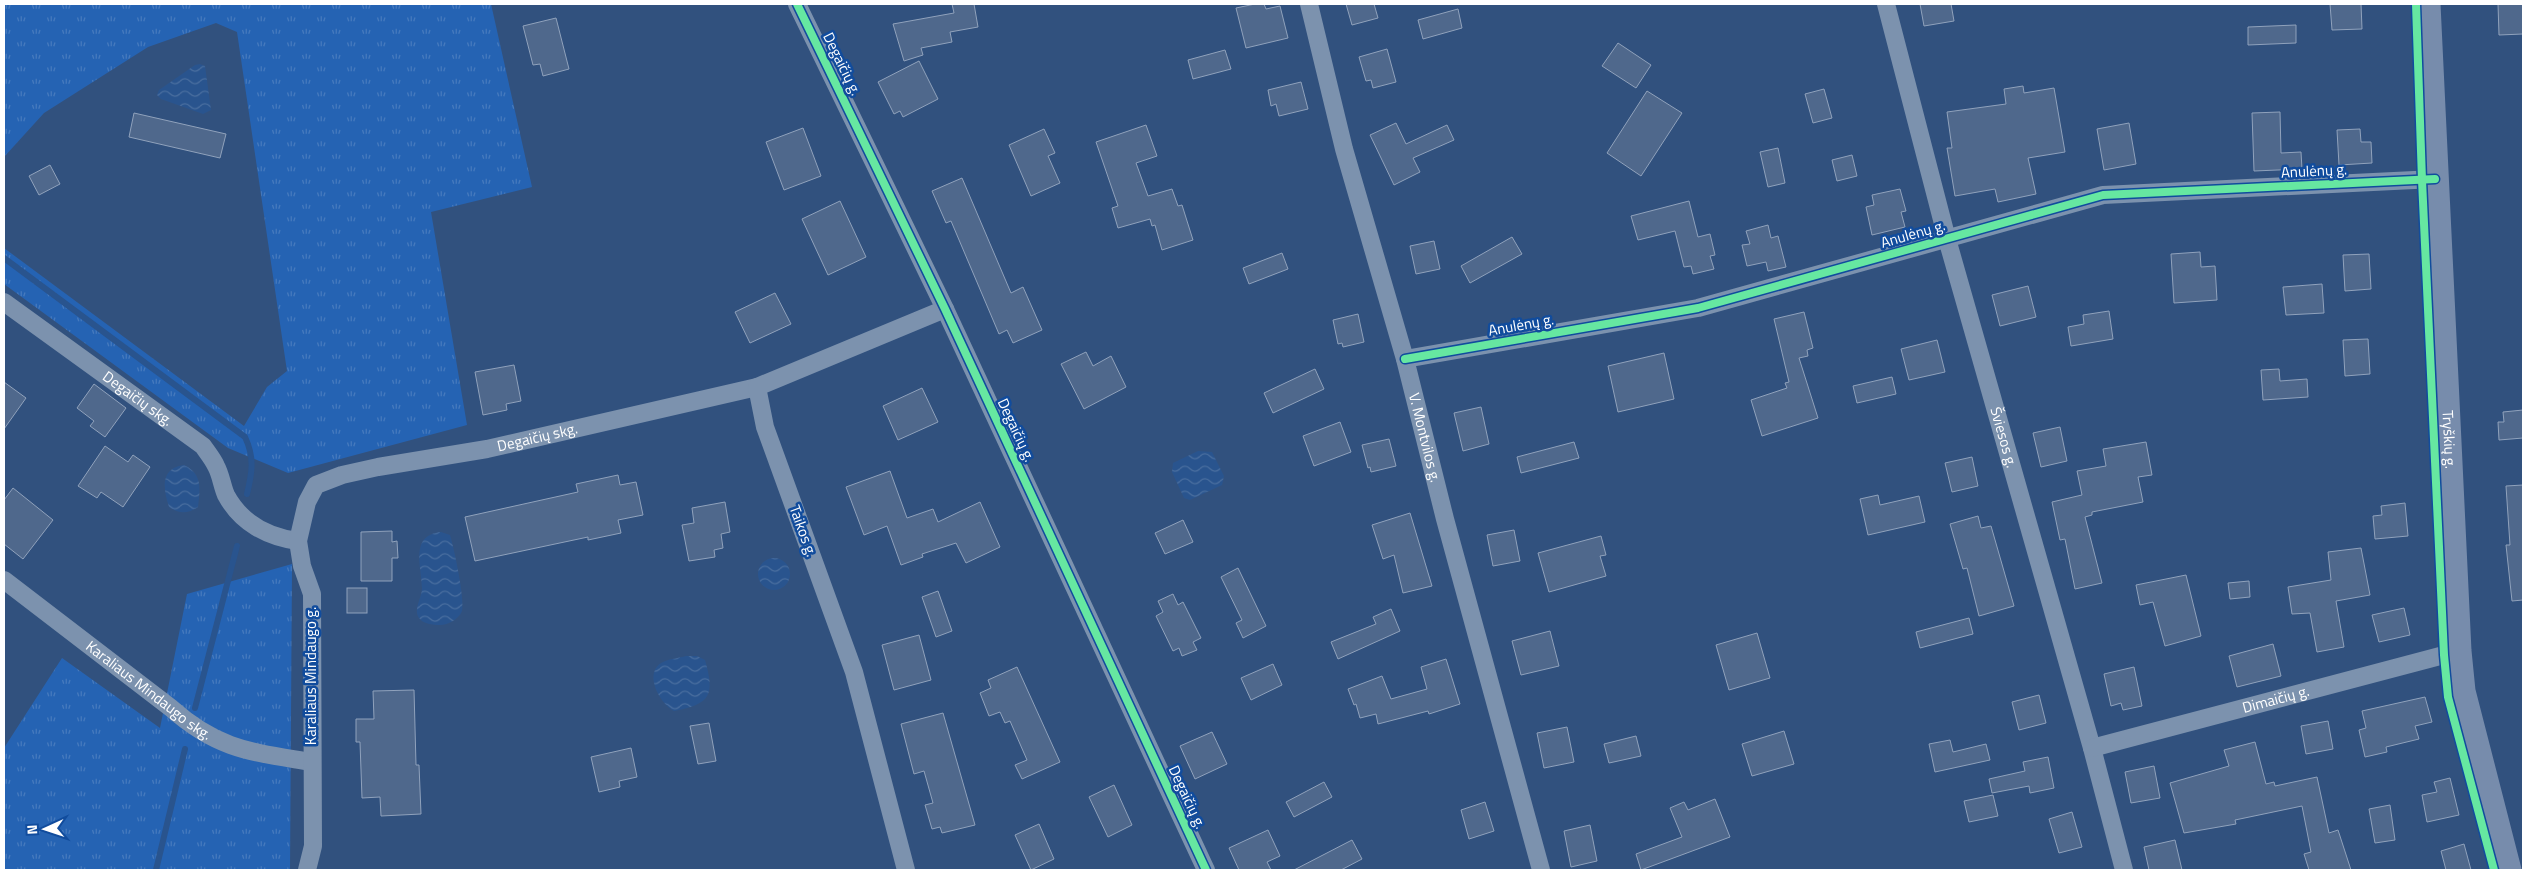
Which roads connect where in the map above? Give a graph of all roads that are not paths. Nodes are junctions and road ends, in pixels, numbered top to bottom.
1 (798, 4) edge
2 (1309, 4) edge
3 (1886, 4) edge
4 (2428, 4) edge
5 (2434, 179) junction
6 (1947, 238) junction
7 (4, 302) edge
8 (945, 309) junction
9 (1405, 359) junction
10 (757, 387) junction
11 (316, 485) joint
12 (298, 541) junction
13 (4, 580) edge
14 (2459, 652) junction
15 (2092, 748) junction
16 (311, 762) junction
17 (306, 870) edge
18 (906, 870) edge
19 (1206, 870) edge
20 (1541, 870) edge
21 (2124, 870) edge
22 (2509, 870) edge

1 - 8 street, Degaičių g.
2 - 9 street, V. Montvilos g.
3 - 6 street, Šviesos g.
4 - 5 main road, Tryškių g.
5 - 6 street, Anulėnų g.
5 - 14 main road, Tryškių g.
6 - 9 street, Anulėnų g.
6 - 15 street, Šviesos g.
7 - 12 street, Degaičių skg.
8 - 10 street
8 - 19 street, Degaičių g.
9 - 20 street, V. Montvilos g.
10 - 11 street, Degaičių skg.
10 - 18 street, Taikos g.
11 - 12 street, Karaliaus Mindaugo g.
12 - 16 street, Karaliaus Mindaugo g.
13 - 16 street, Karaliaus Mindaugo skg.
14 - 15 street, Dimaičių g.
14 - 22 main road, Tryškių g.
15 - 21 street, Šviesos g.
16 - 17 street, Karaliaus Mindaugo g.

